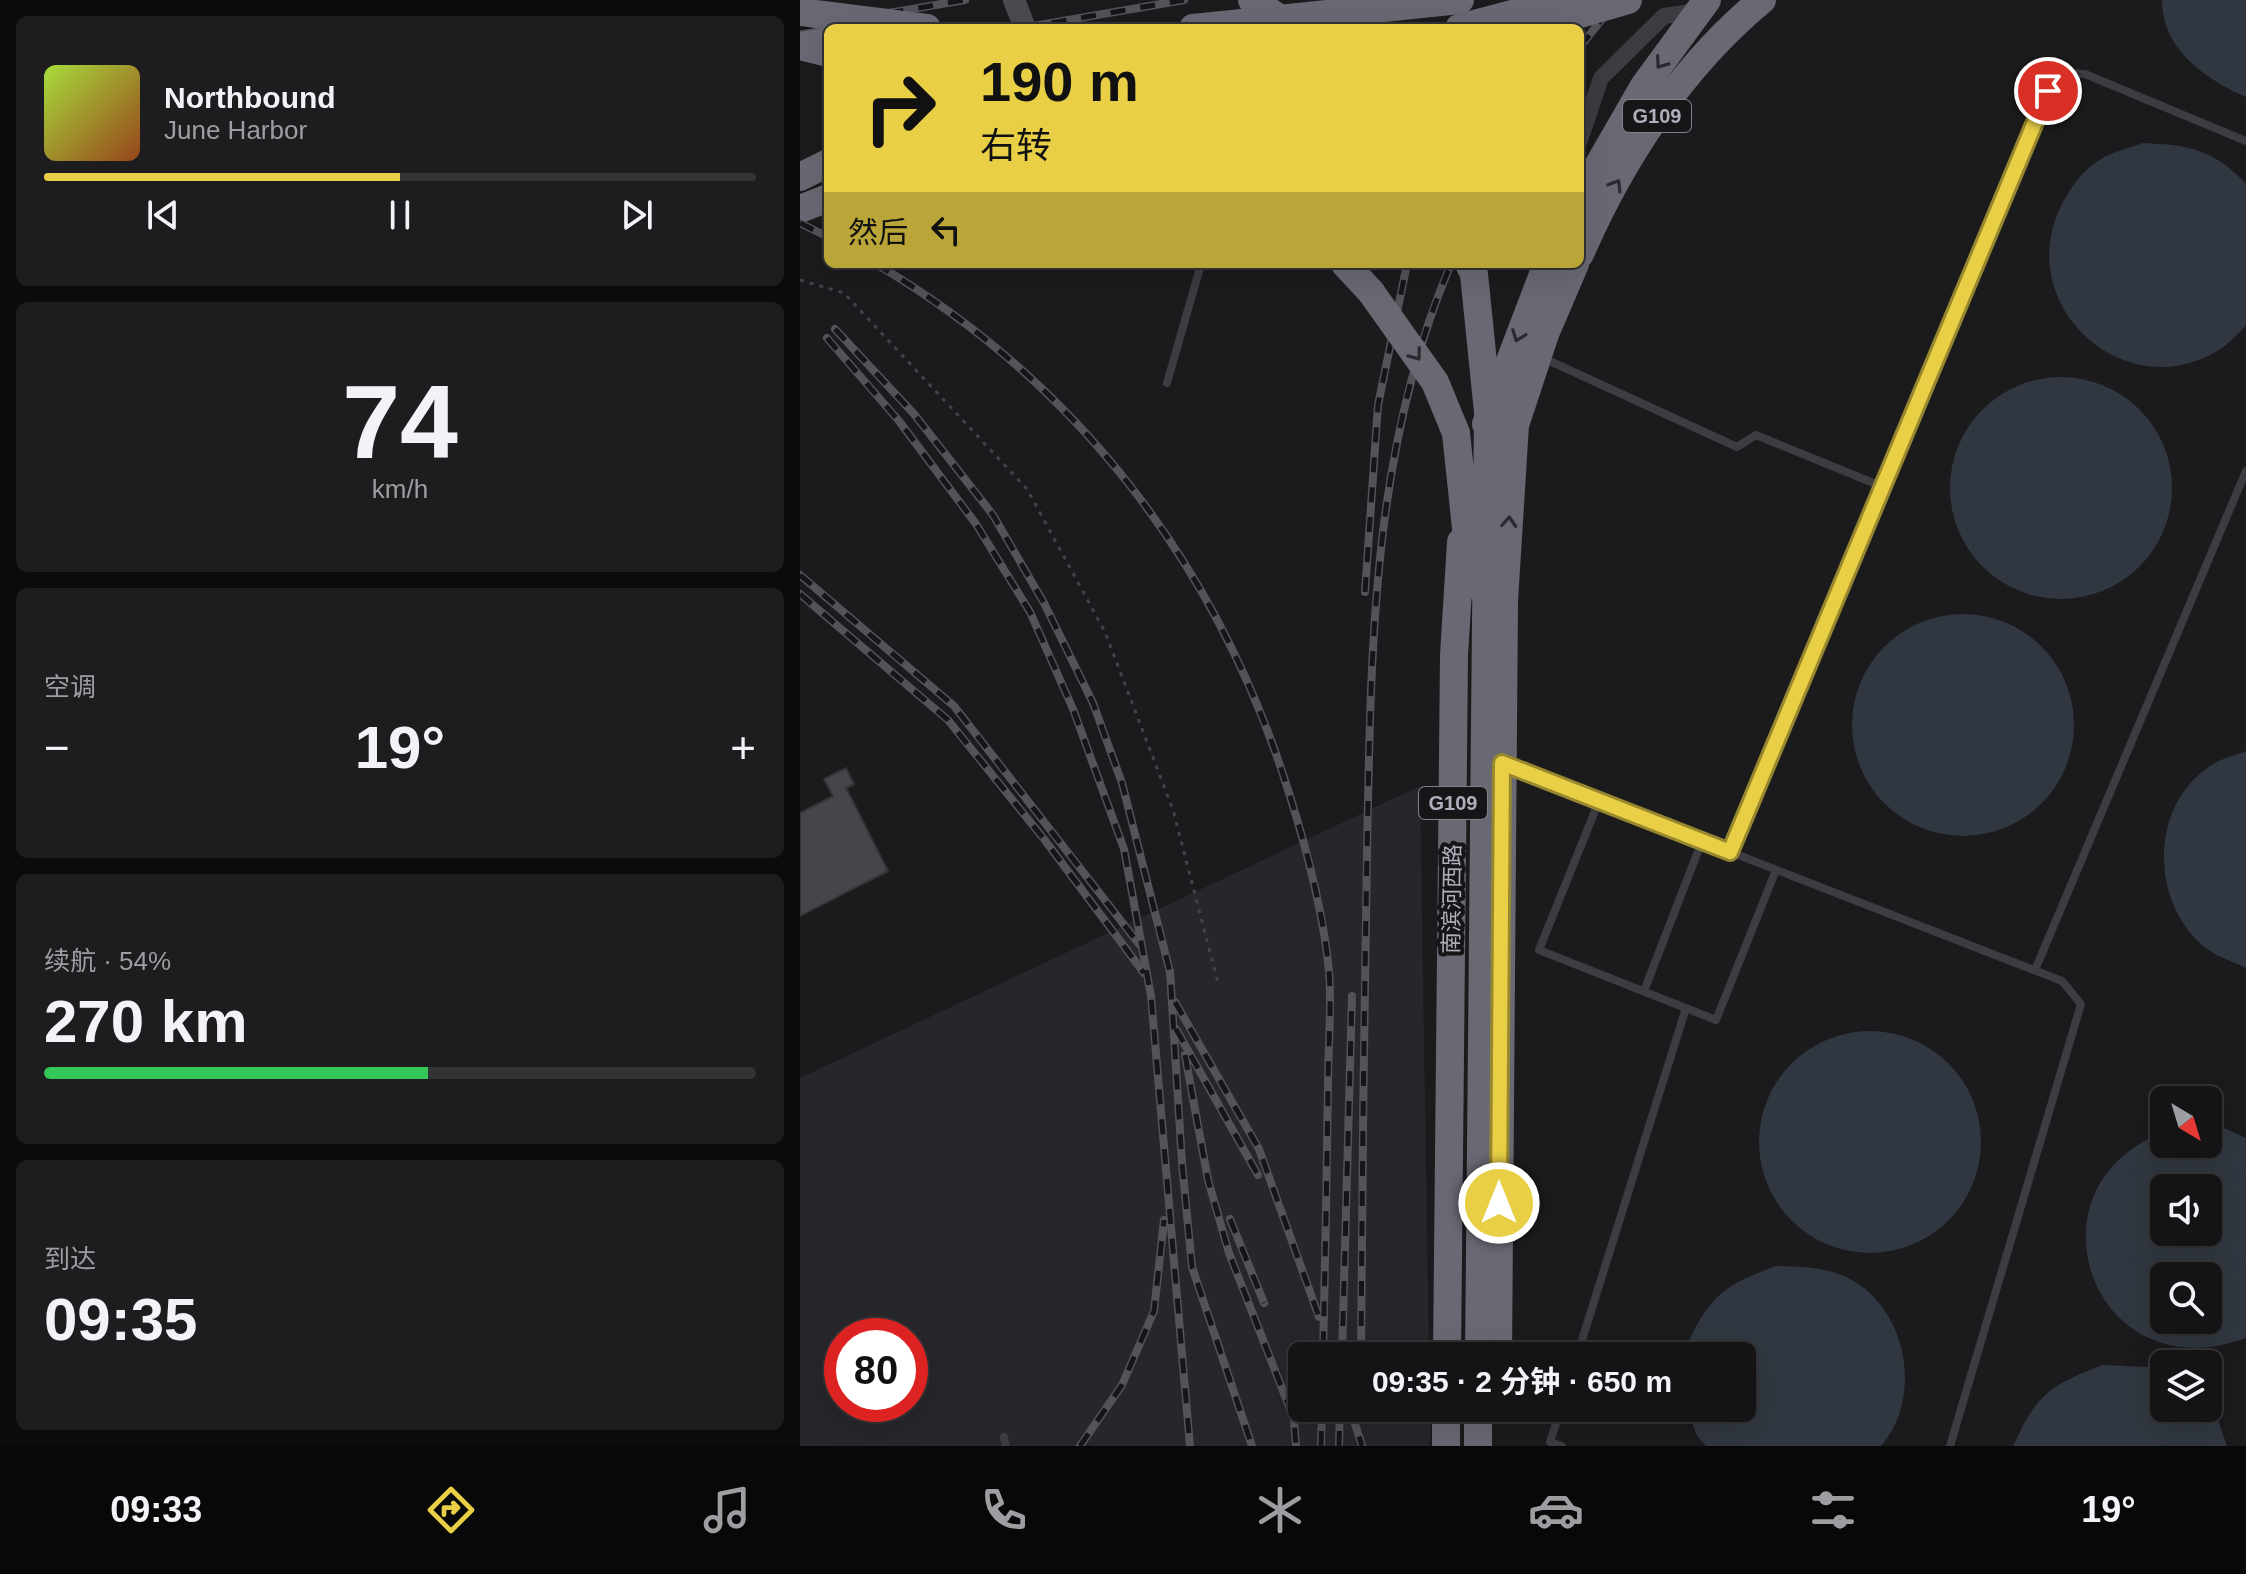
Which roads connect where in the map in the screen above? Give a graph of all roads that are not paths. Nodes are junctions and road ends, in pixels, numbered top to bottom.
1 (1014, 0) edge
2 (1252, 0) edge
3 (1298, 0) edge
4 (1460, 0) edge
5 (1565, 0) edge
6 (1628, 0) edge
7 (1762, 0) edge
8 (1703, 5) edge
9 (800, 12) edge
10 (895, 24) edge
11 (1023, 24) edge
12 (1195, 24) edge
13 (1231, 24) edge
14 (1288, 24) edge
15 (1474, 24) edge
16 (1544, 24) edge
17 (800, 28) edge
18 (824, 31) edge
19 (800, 46) edge
20 (824, 52) edge
21 (1584, 128) edge
22 (2246, 141) edge
23 (824, 165) edge
24 (824, 170) edge
25 (800, 179) edge
26 (1584, 190) edge
27 (824, 200) edge
28 (800, 209) edge
29 (1584, 245) edge
30 (1200, 268) edge
31 (1349, 268) edge
32 (1471, 268) edge
33 (1545, 268) edge
34 (1573, 268) edge
35 (1538, 356) junction
36 (1167, 383) dead end
37 (2246, 471) edge
38 (1883, 487) junction
39 (1502, 763) junction
40 (1599, 801) junction
41 (1702, 841) junction
42 (1730, 852) junction
43 (1776, 870) junction
44 (2035, 970) junction
45 (1644, 991) junction
46 (1686, 1008) junction
47 (1447, 1342) edge
48 (1464, 1342) edge
49 (1479, 1342) edge
50 (1498, 1342) edge
51 (1581, 1342) edge
52 (1446, 1422) edge
53 (1463, 1422) edge
54 (1478, 1422) edge
55 (1498, 1422) edge
56 (1556, 1422) edge
57 (1446, 1446) edge
58 (1463, 1446) edge
59 (1478, 1446) edge
60 (1497, 1446) edge
61 (1562, 1446) edge
62 (1950, 1446) edge

1 - 11 street
2 - 14 highway, bridge
3 - 12 highway
4 - 13 highway
5 - 15 highway, bridge
6 - 16 highway, bridge
29 -> 7 highway, G109
8 - 21 street
8 -> 26 highway, G109
9 - 10 highway, bridge
17 - 18 highway
19 - 20 highway, bridge
22 - 38 lane
23 - 25 highway
24 - 25 street
27 - 28 highway
30 - 36 lane
31 -> 48 highway, bridge
32 - 49 highway, bridge
33 -> 47 highway, 南滨河西路 / G109
34 - 35 highway, G109
35 - 38 lane
39 -> 35 highway, G109
37 - 44 lane
38 - 42 lane
39 - 40 lane
39 - 50 highway, G109
40 - 41 lane
40 - 45 lane
41 - 42 lane
41 - 45 lane
42 - 43 lane
43 - 44 lane
43 - 46 lane
44 - 62 lane
45 - 46 lane
46 - 51 lane
52 - 57 highway
53 - 58 highway
54 - 59 highway
55 - 60 highway
56 - 61 lane

